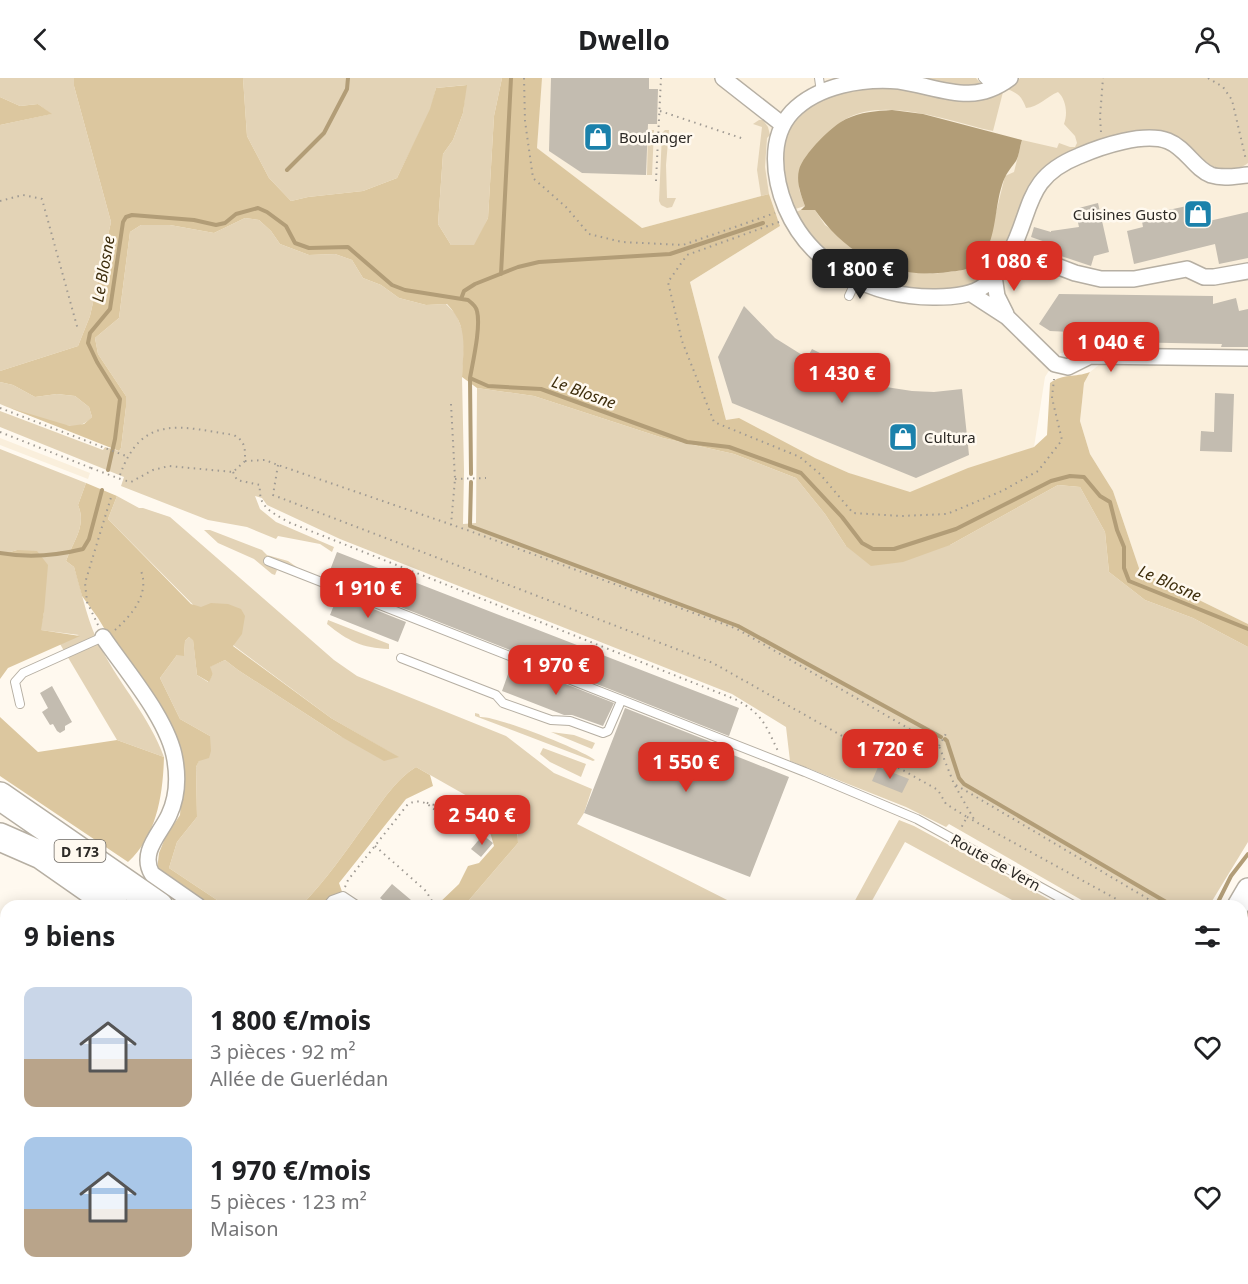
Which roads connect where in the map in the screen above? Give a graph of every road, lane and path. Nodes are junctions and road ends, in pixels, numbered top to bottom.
1 (524, 78) edge
2 (661, 78) edge
3 (723, 78) edge
4 (983, 78) edge
5 (1009, 78) edge
6 (1103, 78) edge
7 (1208, 78) edge
8 (820, 85) edge
9 (660, 111) junction
10 (783, 125) junction
11 (744, 139) dead end
12 (1105, 147) junction
13 (1247, 165) edge
14 (1248, 175) edge
15 (656, 182) dead end
16 (0, 201) edge
17 (788, 214) junction
18 (1012, 249) junction
19 (1248, 271) edge
20 (994, 276) junction
21 (856, 281) junction
22 (970, 293) junction
23 (849, 296) dead end
24 (1007, 317) junction
25 (78, 330) dead end
26 (1248, 358) edge
27 (1055, 364) junction
28 (450, 404) dead end
29 (0, 408) edge
30 (0, 432) edge
31 (127, 456) junction
32 (246, 462) junction
33 (278, 465) junction
34 (233, 472) junction
35 (120, 475) dead end
36 (455, 478) junction
37 (486, 478) dead end
38 (112, 494) dead end
39 (451, 525) junction
40 (268, 561) dead end
41 (141, 571) dead end
42 (103, 637) junction
43 (401, 658) dead end
44 (621, 701) junction
45 (20, 704) dead end
46 (947, 732) dead end
47 (939, 746) junction
48 (785, 764) junction
49 (954, 784) junction
50 (0, 796) edge
51 (424, 802) junction
52 (0, 815) edge
53 (967, 817) junction
54 (975, 821) junction
55 (0, 837) edge
56 (954, 839) junction
57 (375, 846) junction
58 (343, 896) junction
59 (105, 900) edge
60 (122, 900) edge
61 (150, 900) edge
62 (189, 900) edge
63 (332, 900) edge
64 (349, 900) edge
65 (431, 900) edge
66 (1064, 900) edge
67 (1118, 900) edge
68 (1150, 900) edge

1 - 17 path
2 - 9 path
3 - 10 street
4 - 5 lane
5 - 8 street
6 - 12 path
7 - 13 path
8 - 10 street
9 - 11 path
9 - 15 path
10 - 17 street
12 - 14 street
12 - 18 street
16 - 25 path
17 - 21 street
17 - 27 path
18 - 19 street
18 - 20 street
20 - 22 street
20 - 24 street
21 - 22 street
21 - 23 lane
22 - 24 street
24 - 27 street
26 - 27 street
28 - 36 path
29 - 31 path
30 - 34 path, bridge
31 - 32 path
31 - 35 path
32 - 33 path
32 - 34 path
33 - 39 path
33 - 53 path
34 - 48 path
36 - 37 path
36 - 39 path
38 - 42 path
39 - 47 path
40 - 44 lane, Route de Vern
41 - 42 path
42 - 45 lane
42 - 62 street
43 - 44 lane
44 - 48 lane, Route de Vern
46 - 47 path
47 - 49 path
48 - 56 lane, Route de Vern
49 - 54 path
49 - 68 path
50 - 61 highway, D 173
51 - 51 path
51 - 57 path
52 - 60 highway, D 173
53 - 54 path
53 - 56 path
54 - 67 path
55 - 59 highway
56 - 66 lane, Route de Vern
57 - 58 path
57 - 65 path
58 - 63 lane
58 - 64 lane

